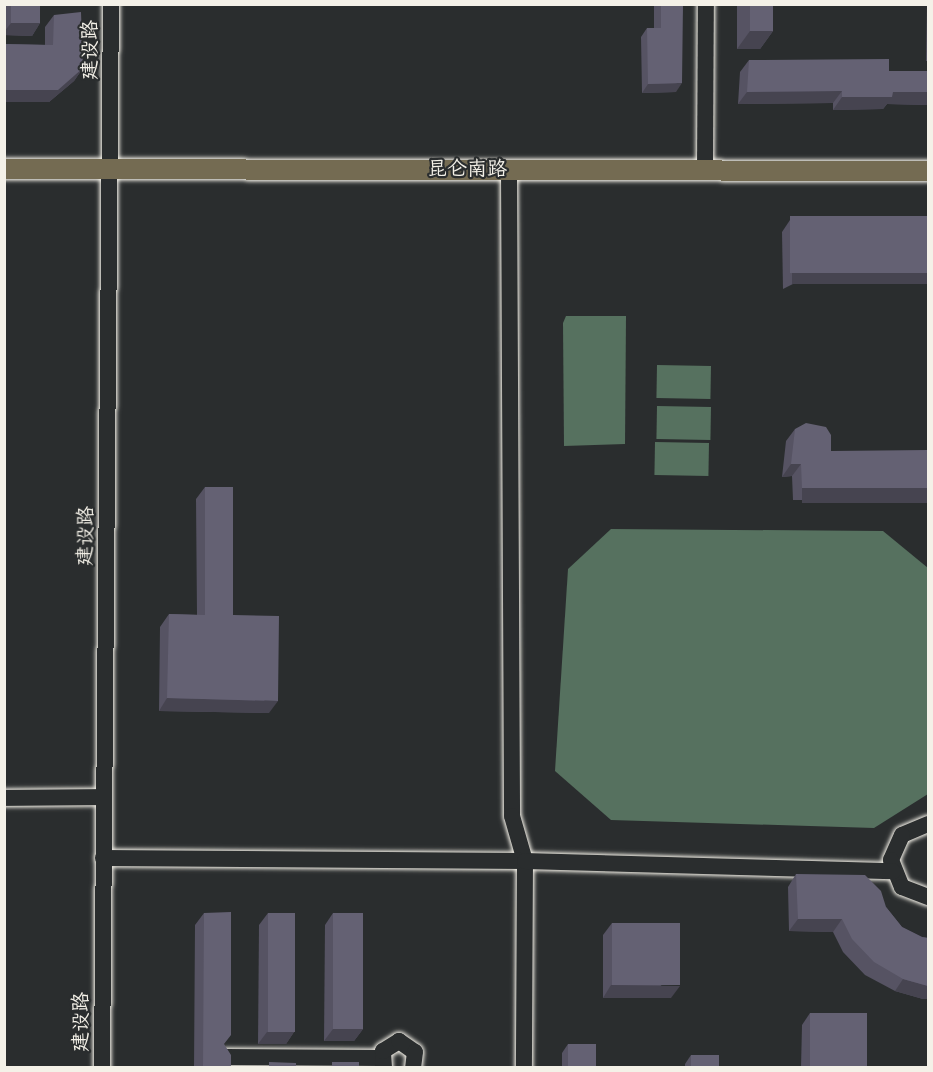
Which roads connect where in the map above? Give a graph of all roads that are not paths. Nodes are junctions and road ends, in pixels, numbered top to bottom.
1 (111, 4) edge
2 (706, 4) edge
3 (4, 168) edge
4 (509, 169) junction
5 (112, 170) junction
6 (705, 171) junction
7 (928, 171) edge
8 (103, 797) junction
9 (4, 798) edge
10 (928, 824) edge
11 (103, 858) junction
12 (525, 861) junction
13 (893, 871) junction
14 (928, 897) edge
15 (226, 1057) edge
16 (383, 1063) edge
17 (102, 1068) edge
18 (413, 1068) edge
19 (524, 1068) edge

1 - 5 street, 建设路
2 - 6 street
3 - 5 main road, 昆仑南路
4 - 5 main road, 昆仑南路
4 - 6 main road, 昆仑南路
4 - 12 street
5 - 8 street, 建设路
6 - 7 main road, 昆仑南路
8 - 9 street
8 - 11 street, 建设路
10 - 13 street
11 - 12 street
11 - 17 street, 建设路
12 - 13 street
12 - 19 street
13 - 14 street
15 - 16 street
16 - 18 street

